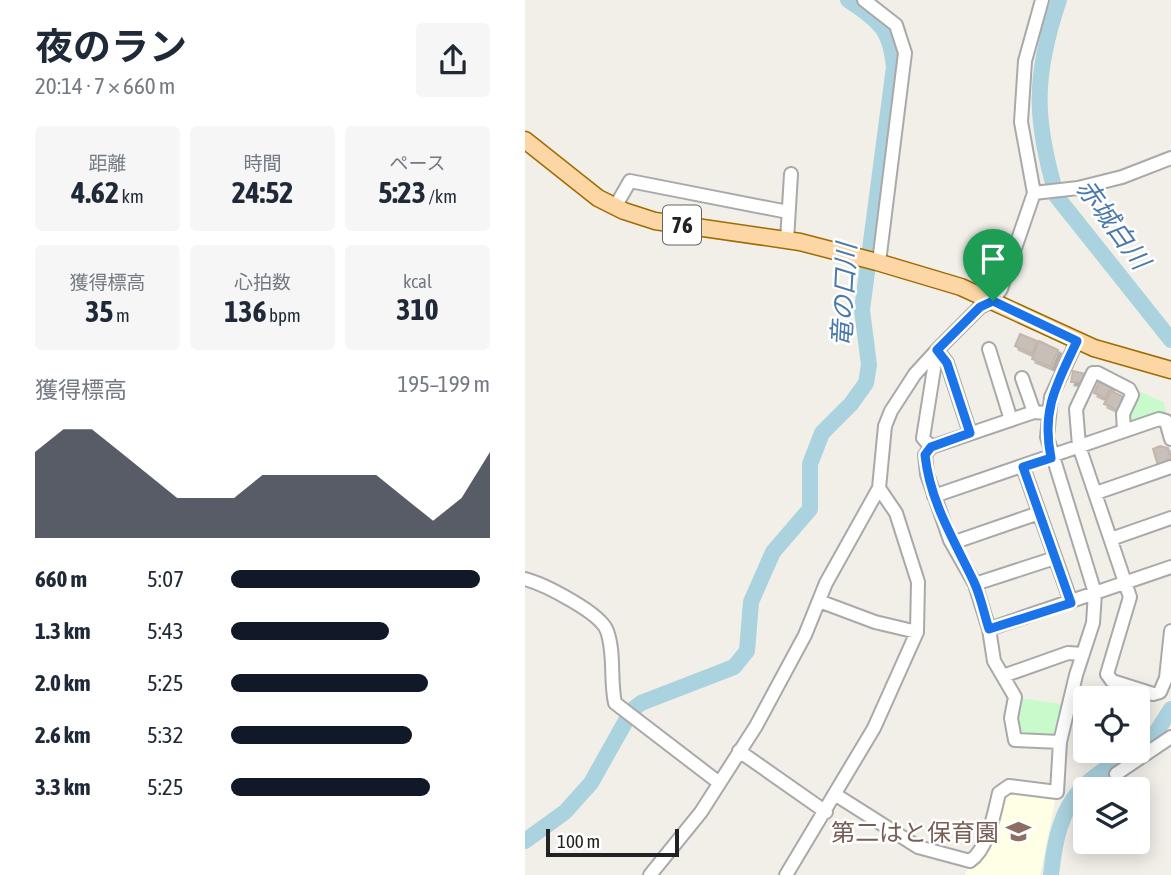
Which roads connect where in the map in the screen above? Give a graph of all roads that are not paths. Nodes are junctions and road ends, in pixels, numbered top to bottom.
1 (864, 0) edge
2 (1042, 0) edge
3 (525, 140) edge
4 (1171, 158) edge
5 (791, 174) dead end
6 (1036, 193) junction
7 (615, 207) junction
8 (787, 212) junction
9 (787, 240) junction
10 (873, 260) junction
11 (993, 301) junction
12 (1077, 341) junction
13 (989, 349) dead end
14 (937, 350) junction
15 (1164, 368) edge
16 (1022, 378) dead end
17 (1040, 412) junction
18 (1011, 420) junction
19 (1124, 431) junction
20 (970, 433) junction
21 (1171, 439) edge
22 (1079, 446) junction
23 (931, 447) junction
24 (1051, 458) junction
25 (1023, 467) junction
26 (1171, 467) edge
27 (879, 488) junction
28 (1096, 493) junction
29 (934, 496) junction
30 (1039, 513) junction
31 (1171, 519) edge
32 (1111, 539) junction
33 (952, 543) junction
34 (1055, 558) junction
35 (1171, 567) edge
36 (525, 579) edge
37 (1127, 583) junction
38 (975, 584) junction
39 (1095, 593) junction
40 (819, 601) junction
41 (1071, 603) junction
42 (989, 629) junction
43 (1171, 631) edge
44 (917, 632) junction
45 (1083, 654) junction
46 (1003, 676) junction
47 (1171, 737) edge
48 (1060, 742) junction
49 (739, 751) junction
50 (1116, 774) dead end
51 (718, 782) junction
52 (836, 795) junction
53 (826, 812) junction
54 (650, 875) edge
55 (786, 875) edge

1 - 10 street
2 - 6 street
3 - 7 main road, 76
4 - 6 street
5 - 8 street
6 - 11 street
7 - 8 street
7 - 9 main road, 76
8 - 9 street
9 - 10 main road, 76
10 - 11 main road, 76
11 - 12 main road, 76
11 - 14 street
12 - 15 main road, 76
12 - 17 street
13 - 18 street
14 - 20 street
14 - 23 street
14 - 27 street
16 - 17 street
17 - 18 street
17 - 24 street
18 - 20 street
19 - 21 street
19 - 22 street
19 - 22 street
20 - 23 street
22 - 24 street
22 - 28 street
23 - 29 street
24 - 25 street
24 - 39 street
25 - 29 street
25 - 30 street
26 - 28 street
27 - 40 street
27 - 44 street
28 - 32 street
29 - 33 street
30 - 33 street
30 - 34 street
31 - 32 street
32 - 37 street
33 - 38 street
34 - 38 street
34 - 41 street
35 - 37 street
36 - 51 street
37 - 39 street
37 - 43 street
38 - 42 street
39 - 41 street
39 - 45 street
40 - 44 street
40 - 49 street
41 - 42 street
42 - 46 street
44 - 52 street
45 - 46 street
45 - 48 street
46 - 48 street
47 - 50 street
48 - 52 street
49 - 51 street
49 - 53 street
51 - 54 street
52 - 53 street
53 - 55 street

